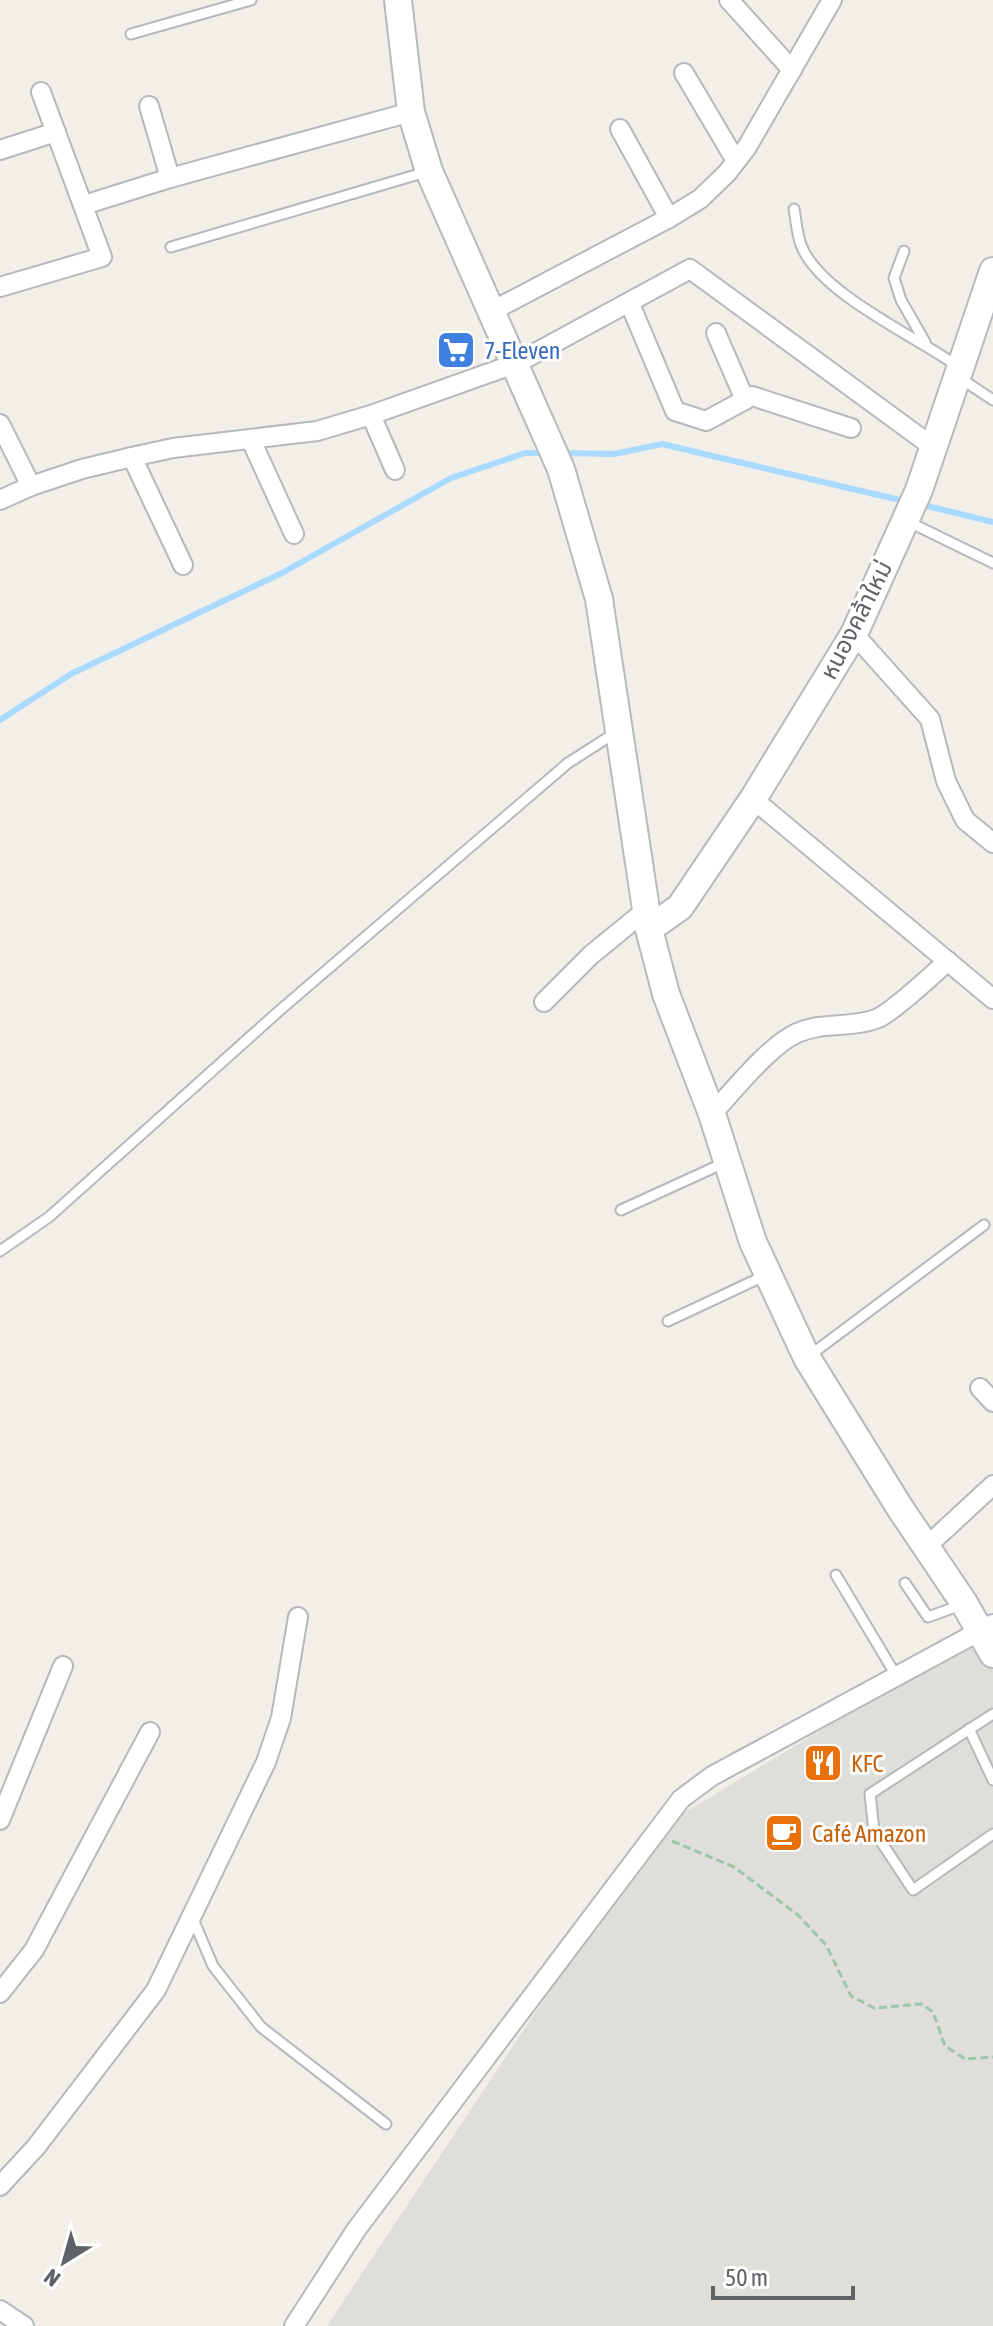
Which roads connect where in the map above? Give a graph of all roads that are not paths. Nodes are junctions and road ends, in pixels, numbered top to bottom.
1 (251, 0) edge
2 (398, 0) edge
3 (729, 0) edge
4 (832, 0) edge
5 (131, 34) dead end
6 (792, 70) junction
7 (684, 73) dead end
8 (41, 92) dead end
9 (149, 106) dead end
10 (411, 112) junction
11 (620, 129) dead end
12 (56, 132) junction
13 (0, 150) edge
14 (736, 161) junction
15 (429, 171) junction
16 (170, 178) junction
17 (84, 205) junction
18 (794, 209) dead end
19 (669, 218) junction
20 (171, 247) dead end
21 (904, 251) dead end
22 (993, 271) edge
23 (0, 287) edge
24 (630, 304) junction
25 (492, 311) junction
26 (716, 333) dead end
27 (927, 345) junction
28 (517, 363) junction
29 (959, 372) junction
30 (745, 400) junction
31 (993, 400) edge
32 (371, 415) junction
33 (0, 424) edge
34 (851, 428) dead end
35 (251, 440) junction
36 (933, 447) junction
37 (132, 457) junction
38 (395, 470) dead end
39 (31, 486) junction
40 (0, 500) edge
41 (907, 518) junction
42 (294, 534) dead end
43 (993, 563) edge
44 (183, 565) dead end
45 (854, 634) junction
46 (618, 732) junction
47 (753, 799) junction
48 (993, 843) edge
49 (647, 920) junction
50 (948, 961) junction
51 (993, 999) edge
52 (544, 1002) dead end
53 (712, 1114) junction
54 (727, 1161) junction
55 (621, 1210) dead end
56 (984, 1225) dead end
57 (0, 1251) edge
58 (767, 1275) junction
59 (668, 1321) dead end
60 (807, 1358) junction
61 (993, 1485) edge
62 (926, 1547) junction
63 (836, 1575) dead end
64 (905, 1583) dead end
65 (964, 1603) junction
66 (298, 1617) dead end
67 (989, 1637) edge
68 (63, 1666) dead end
69 (897, 1677) junction
70 (993, 1714) edge
71 (969, 1729) junction
72 (150, 1732) dead end
73 (993, 1780) edge
74 (0, 1820) edge
75 (993, 1834) edge
76 (191, 1915) junction
77 (0, 1993) edge
78 (386, 2124) dead end
79 (0, 2186) edge
80 (0, 2310) edge
81 (24, 2326) edge
82 (294, 2326) edge

1 - 5 lane
2 - 10 main road
3 - 6 street
4 - 6 street
6 - 14 street
7 - 14 street
8 - 12 street
9 - 16 street
10 - 15 main road
10 - 16 street
11 - 19 street
12 - 13 street
12 - 17 street
14 - 19 street
15 - 20 lane
15 - 25 main road
16 - 17 street
17 - 23 street
18 - 27 lane
19 - 25 street
21 - 27 lane
22 - 29 main road, หนองคล้าใหม่
24 - 28 street
24 - 30 street
24 - 36 street
25 - 28 main road
26 - 30 street
27 - 29 lane
28 - 32 street
28 - 46 main road
29 - 31 lane
29 - 36 main road, หนองคล้าใหม่
30 - 34 street
32 - 35 street
32 - 38 street
33 - 39 street
35 - 37 street
35 - 42 street
36 - 41 main road, หนองคล้าใหม่
37 - 39 street
37 - 44 street
39 - 40 street
41 - 43 lane
41 - 45 main road, หนองคล้าใหม่
45 - 47 main road, หนองคล้าใหม่
45 - 48 street
46 - 49 main road
46 - 57 lane
47 - 49 main road, หนองคล้าใหม่
47 - 50 street
49 - 52 street
49 - 53 main road
50 - 51 street
50 - 53 street
53 - 54 main road
54 - 55 lane
54 - 58 main road
56 - 60 lane
58 - 59 lane
58 - 60 main road
60 - 62 main road
61 - 62 street
62 - 65 main road
63 - 69 lane
64 - 65 lane
65 - 67 main road
66 - 76 street
67 - 69 street
68 - 74 street
69 - 82 street
70 - 71 lane
71 - 73 lane
71 - 75 lane
72 - 77 street
76 - 78 lane
76 - 79 street
80 - 81 street

